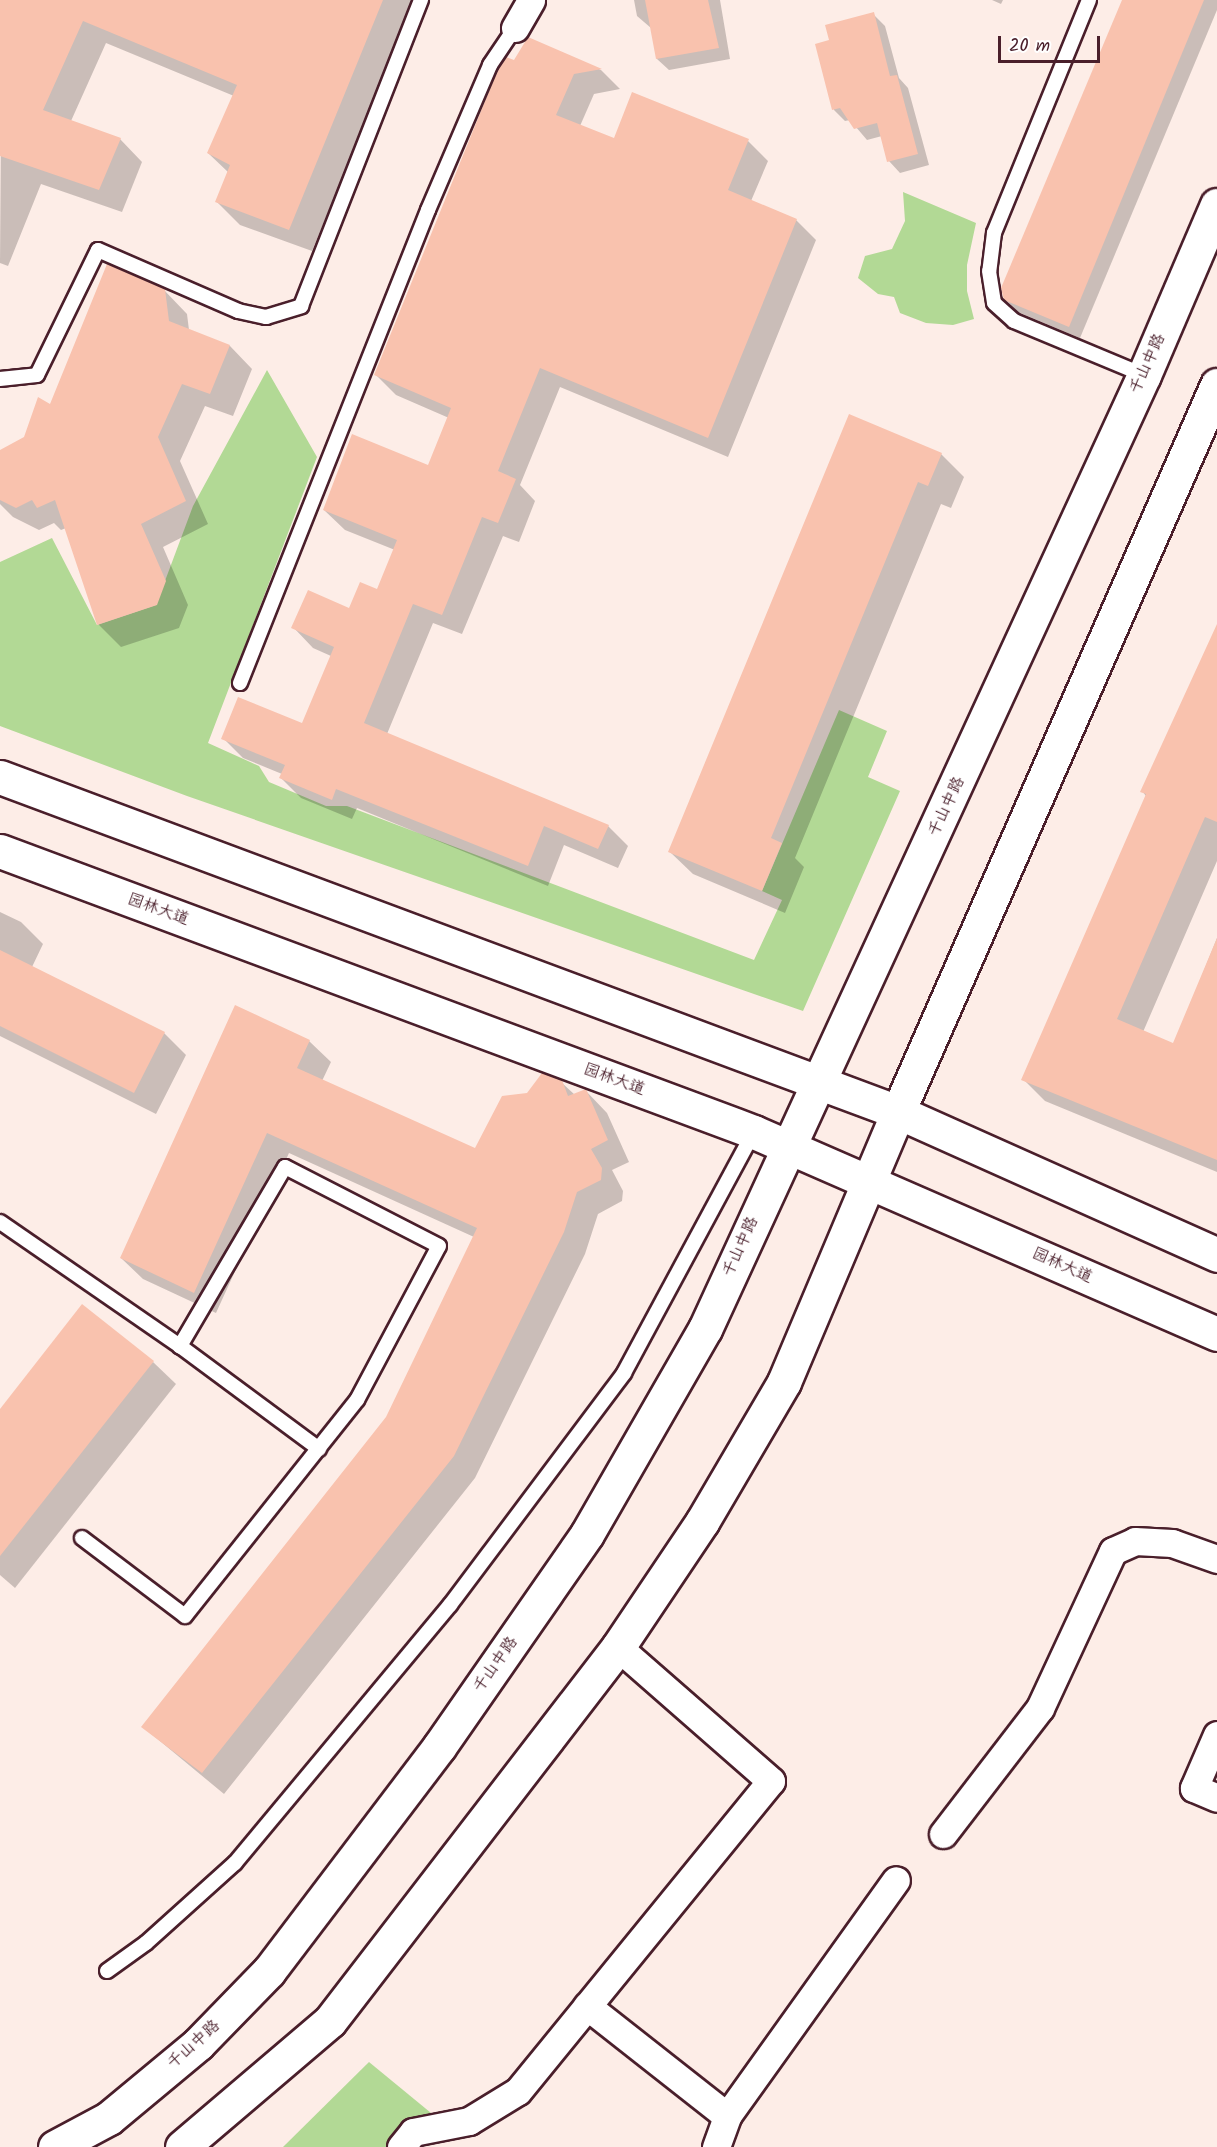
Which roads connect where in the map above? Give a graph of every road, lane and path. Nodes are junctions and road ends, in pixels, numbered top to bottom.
1 (421, 0) edge
2 (531, 0) edge
3 (1089, 0) edge
4 (515, 28) joint
5 (1217, 205) edge
6 (1144, 375) junction
7 (0, 379) edge
8 (1217, 385) edge
9 (240, 683) dead end
10 (0, 777) edge
11 (0, 851) edge
12 (821, 1082) junction
13 (898, 1112) junction
14 (753, 1132) junction
15 (787, 1146) junction
16 (869, 1181) junction
17 (0, 1222) edge
18 (1217, 1255) edge
19 (1217, 1334) edge
20 (180, 1346) junction
21 (318, 1449) junction
22 (82, 1538) dead end
23 (1217, 1558) edge
24 (618, 1647) junction
25 (1217, 1735) edge
26 (1217, 1798) edge
27 (943, 1834) dead end
28 (896, 1880) dead end
29 (107, 1971) dead end
30 (587, 2006) junction
31 (727, 2116) junction
32 (55, 2147) edge
33 (182, 2147) edge
34 (400, 2147) edge
35 (716, 2147) edge

1 - 7 lane
2 - 4 street
3 - 6 lane
4 - 9 lane
5 - 6 main road, 千山中路
6 - 12 main road, 千山中路
8 - 13 main road
10 - 12 main road
11 - 14 main road, 园林大道
12 - 13 main road
12 - 15 main road, 千山中路
13 - 16 main road
13 - 18 main road
14 - 15 main road, 园林大道
14 - 29 lane
15 - 16 main road, 园林大道
15 - 32 main road, 千山中路
16 - 19 main road, 园林大道
16 - 24 main road
17 - 20 lane
20 - 21 lane
20 - 21 lane
21 - 22 lane
23 - 27 street
24 - 30 street
24 - 33 main road
25 - 26 street
28 - 31 street
30 - 31 street
30 - 34 street
31 - 35 street

